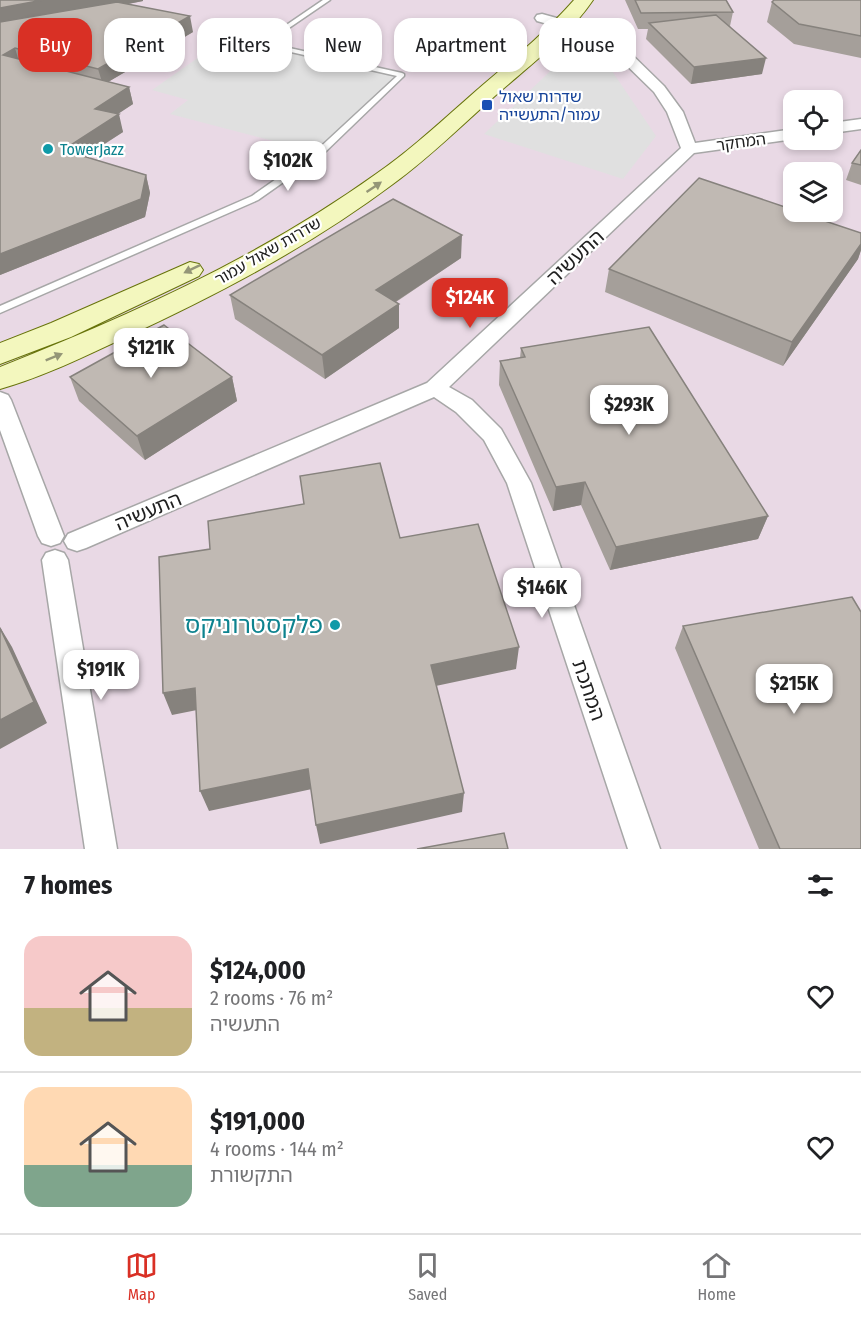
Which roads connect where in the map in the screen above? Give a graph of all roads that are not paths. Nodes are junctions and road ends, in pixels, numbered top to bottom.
1 (327, 0) edge
2 (584, 0) edge
3 (554, 14) edge
4 (861, 124) edge
5 (843, 126) edge
6 (783, 136) edge
7 (689, 149) junction
8 (0, 310) edge
9 (0, 354) edge
10 (0, 379) edge
11 (435, 388) junction
12 (0, 400) edge
13 (53, 548) junction
14 (101, 849) edge
15 (644, 849) edge

1 - 8 lane
2 - 3 street, שדרות שאול עמור
3 - 7 street
3 -> 9 street, שדרות שאול עמור
10 -> 3 street, שדרות שאול עמור
4 - 5 street
6 - 7 street, המחקר
7 - 11 street, התעשיה
11 - 13 street, התעשיה
11 - 15 street, המתכת
12 - 13 street
13 - 14 street

